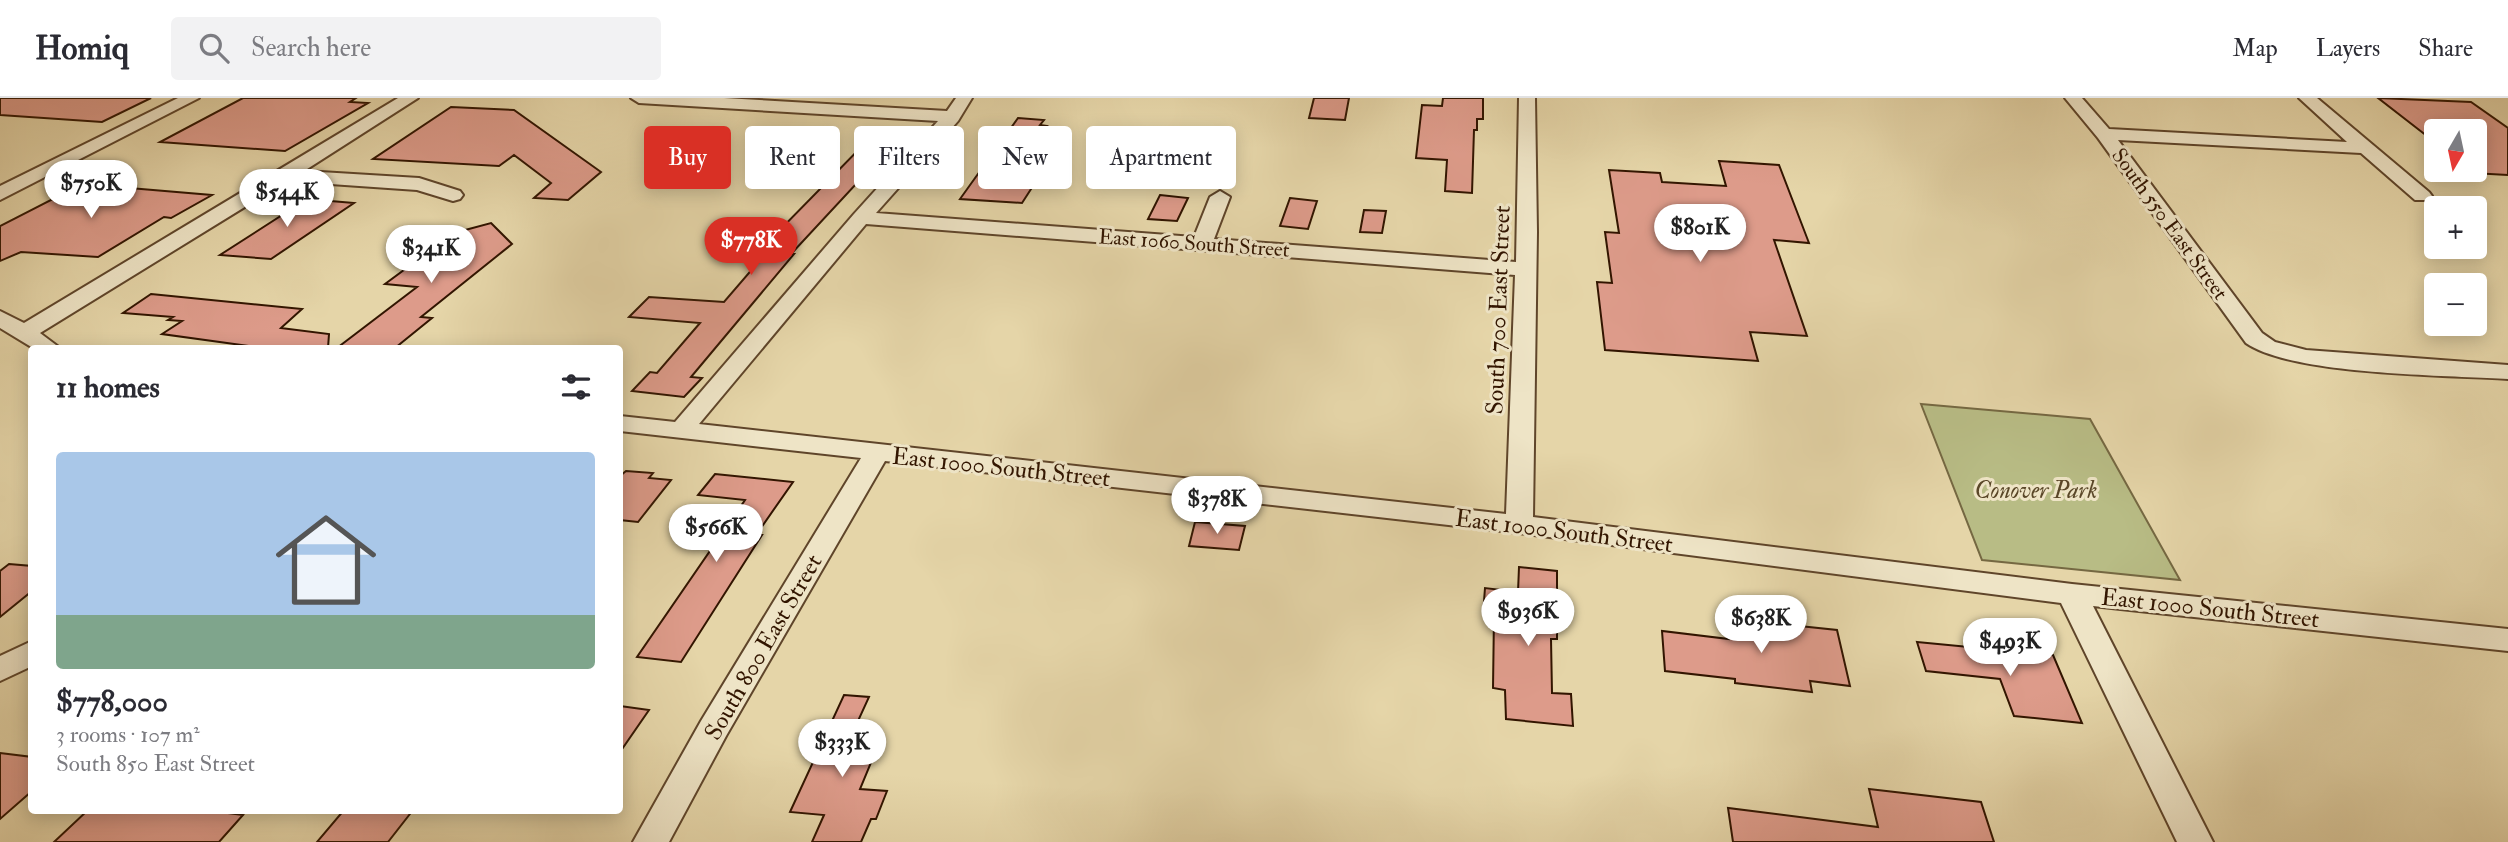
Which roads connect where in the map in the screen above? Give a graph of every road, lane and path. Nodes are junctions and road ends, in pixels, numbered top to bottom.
1 (191, 98) edge
2 (410, 98) edge
3 (639, 98) edge
4 (964, 98) edge
5 (1527, 98) edge
6 (2073, 98) edge
7 (2307, 98) edge
8 (718, 100) edge
9 (952, 117) junction
10 (2104, 134) junction
11 (2366, 148) junction
12 (284, 175) junction
13 (0, 194) edge
14 (453, 195) dead end
15 (2423, 196) dead end
16 (1220, 197) dead end
17 (861, 218) junction
18 (1202, 243) junction
19 (1526, 269) junction
20 (0, 318) edge
21 (26, 332) junction
22 (45, 345) edge
23 (2508, 372) edge
24 (623, 423) edge
25 (681, 430) junction
26 (877, 453) junction
27 (1519, 524) junction
28 (2072, 594) junction
29 (2508, 640) edge
30 (28, 654) edge
31 (0, 670) edge
32 (652, 842) edge
33 (2195, 842) edge

1 - 13 street
2 - 12 street
3 - 8 street
4 - 9 street
5 - 19 street, South 700 East Street
6 - 10 street, South 550 East Street
7 - 11 street
8 - 9 street
9 - 17 street
10 - 11 street
10 - 23 street, South 550 East Street
11 - 15 street
12 - 14 street
12 - 21 street
16 - 18 street
17 - 18 street, East 1060 South Street
17 - 25 street
18 - 19 street, East 1060 South Street
19 - 27 street, South 700 East Street
20 - 21 street
21 - 22 street
24 - 25 street, East 1000 South Street
25 - 26 street, East 1000 South Street
26 - 27 street, East 1000 South Street
26 - 32 street, South 800 East Street
27 - 28 street, East 1000 South Street
28 - 29 street, East 1000 South Street
28 - 33 street
30 - 31 street

